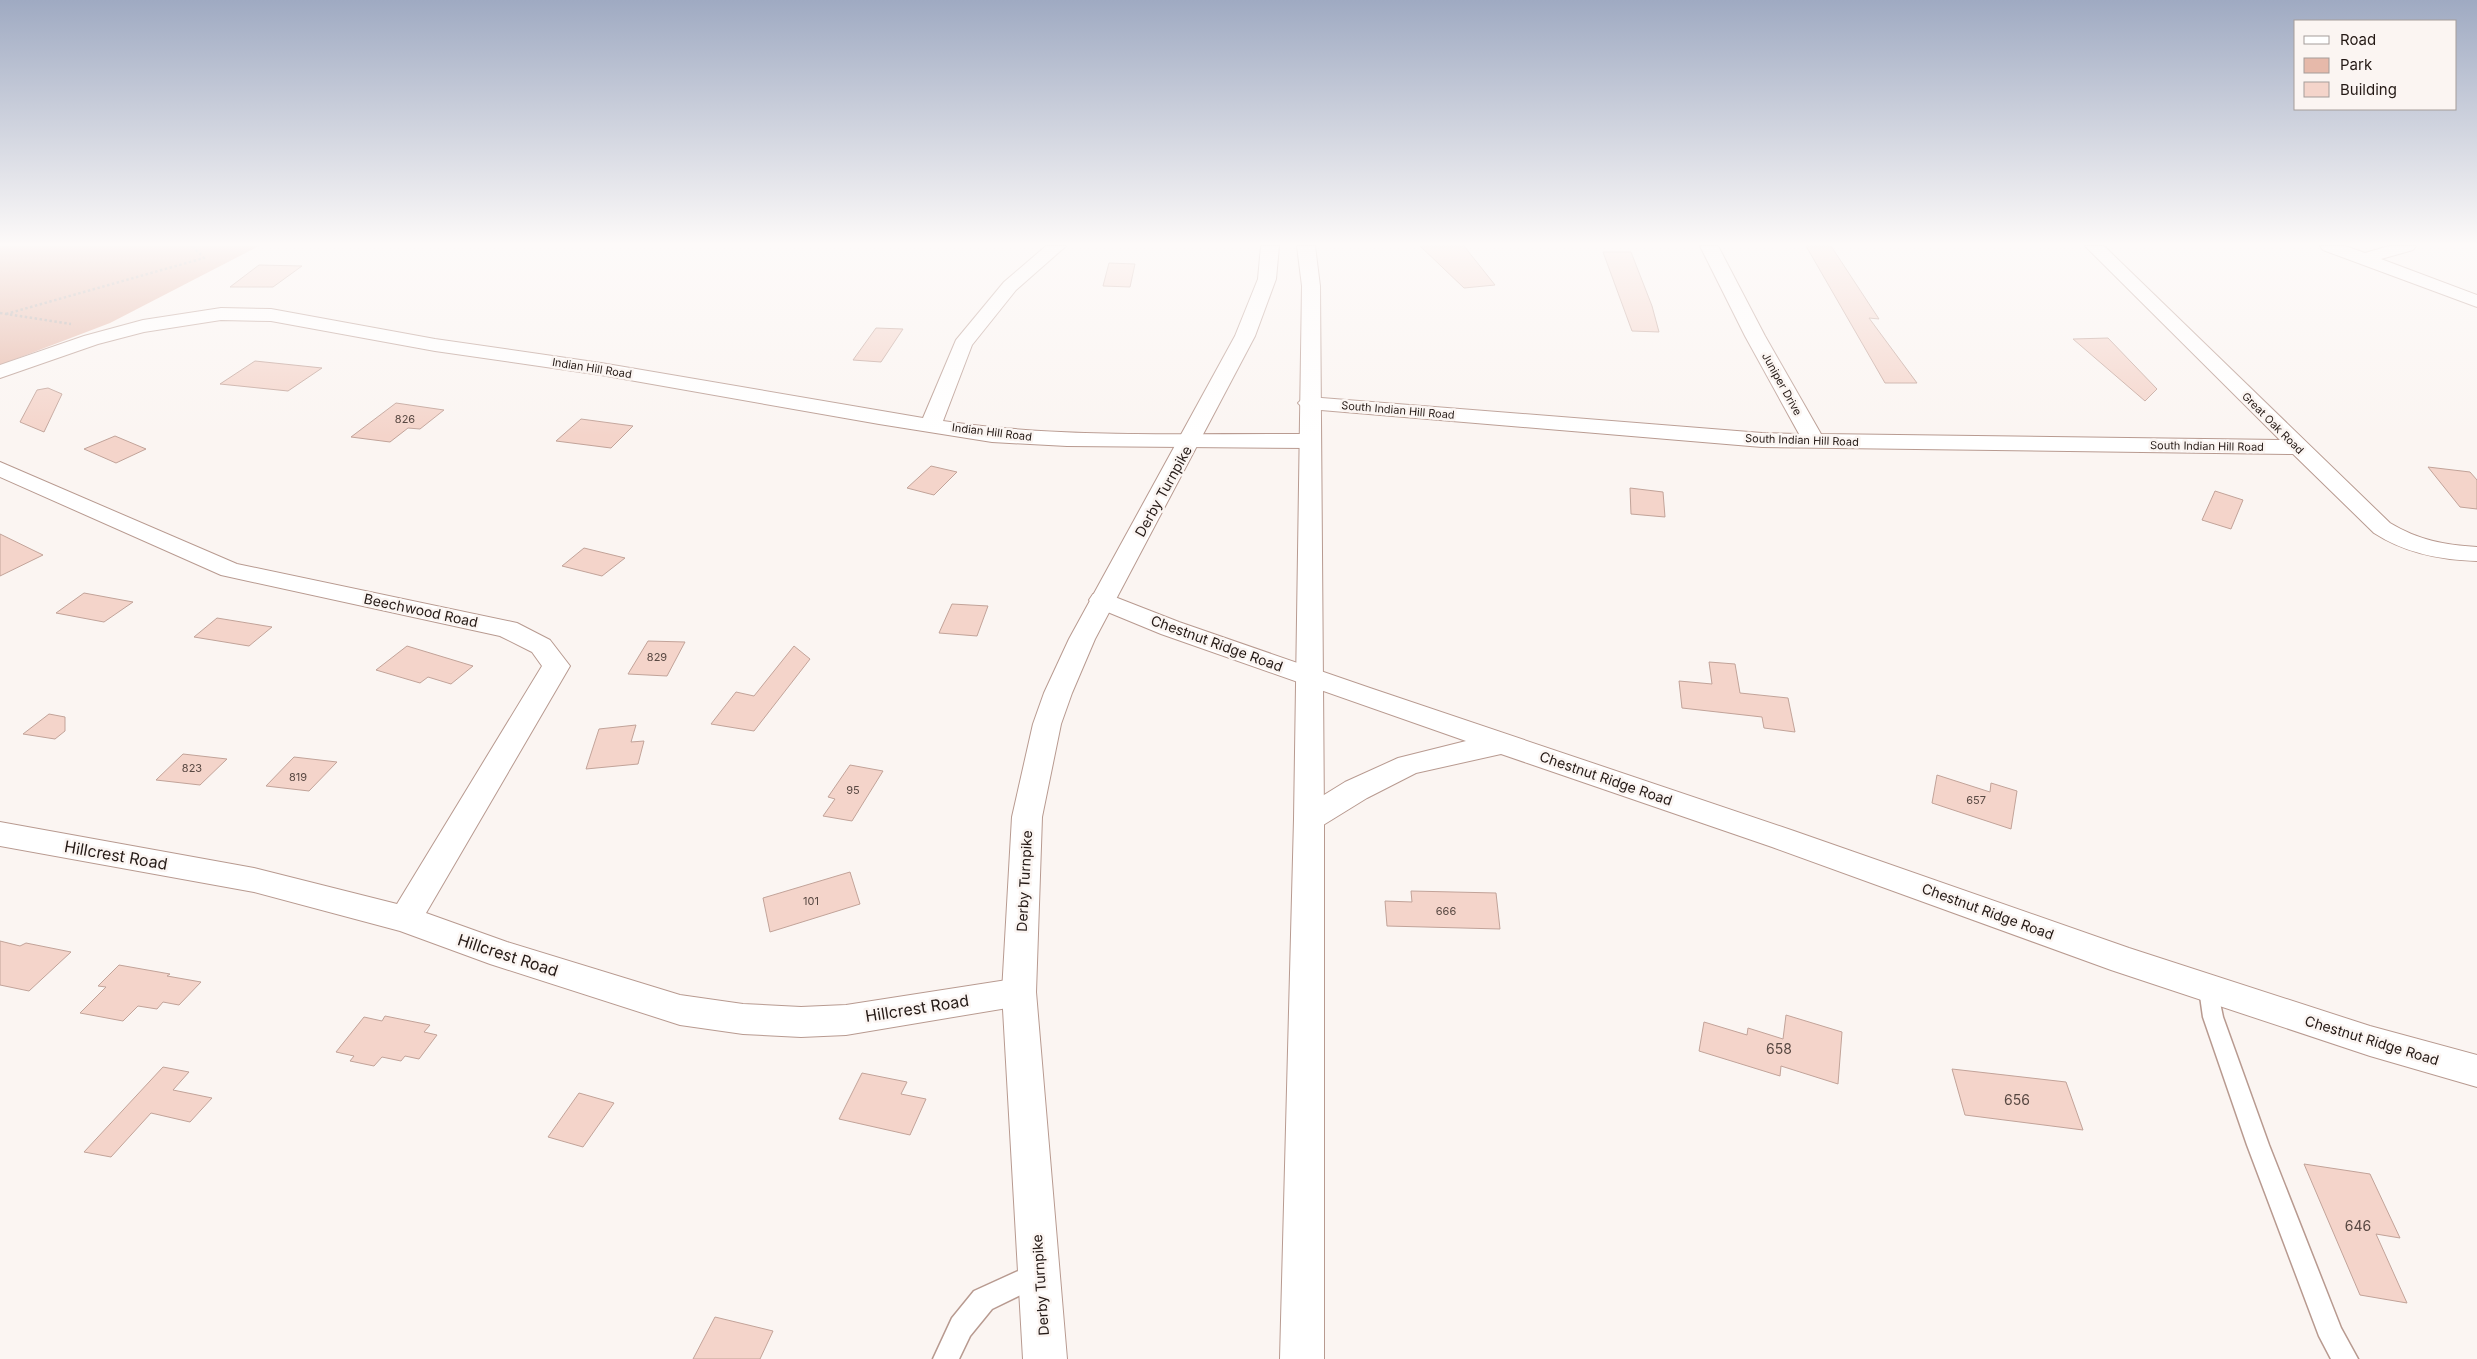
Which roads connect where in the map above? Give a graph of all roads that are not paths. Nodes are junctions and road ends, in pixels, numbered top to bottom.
1 (991, 309) edge
2 (1255, 309) edge
3 (1311, 309) edge
4 (1741, 309) edge
5 (2158, 309) edge
6 (0, 372) edge
7 (1309, 403) junction
8 (931, 424) junction
9 (1191, 439) junction
10 (1309, 441) junction
11 (1814, 441) junction
12 (2296, 446) junction
13 (0, 469) edge
14 (2477, 554) edge
15 (1102, 600) junction
16 (1308, 677) junction
17 (1502, 743) junction
18 (1309, 819) junction
19 (0, 834) edge
20 (405, 919) junction
21 (2209, 989) junction
22 (1019, 992) junction
23 (2477, 1071) edge
24 (1039, 1274) junction
25 (946, 1359) edge
26 (1045, 1359) edge
27 (1302, 1359) edge
28 (2345, 1359) edge

1 - 8 main road
2 - 9 main road, Derby Turnpike
3 - 7 main road
4 - 11 main road, Juniper Drive
5 - 12 main road, Great Oak Road
6 - 8 main road, Indian Hill Road
7 - 10 main road
7 - 11 main road, South Indian Hill Road
8 - 9 main road, Indian Hill Road
9 - 10 main road, Derby Turnpike
9 - 15 main road, Derby Turnpike
10 - 16 main road
11 - 12 main road, South Indian Hill Road
12 - 14 main road, Great Oak Road
13 - 20 main road, Beechwood Road
15 - 16 main road, Chestnut Ridge Road
15 - 22 main road, Derby Turnpike
16 - 17 main road, Chestnut Ridge Road
16 - 18 main road
17 - 18 main road
17 - 21 main road, Chestnut Ridge Road
18 - 27 main road
19 - 20 main road, Hillcrest Road
20 - 22 main road, Hillcrest Road
21 - 23 main road, Chestnut Ridge Road
21 - 28 lane
22 - 24 main road, Derby Turnpike
24 - 25 lane
24 - 26 main road, Derby Turnpike

